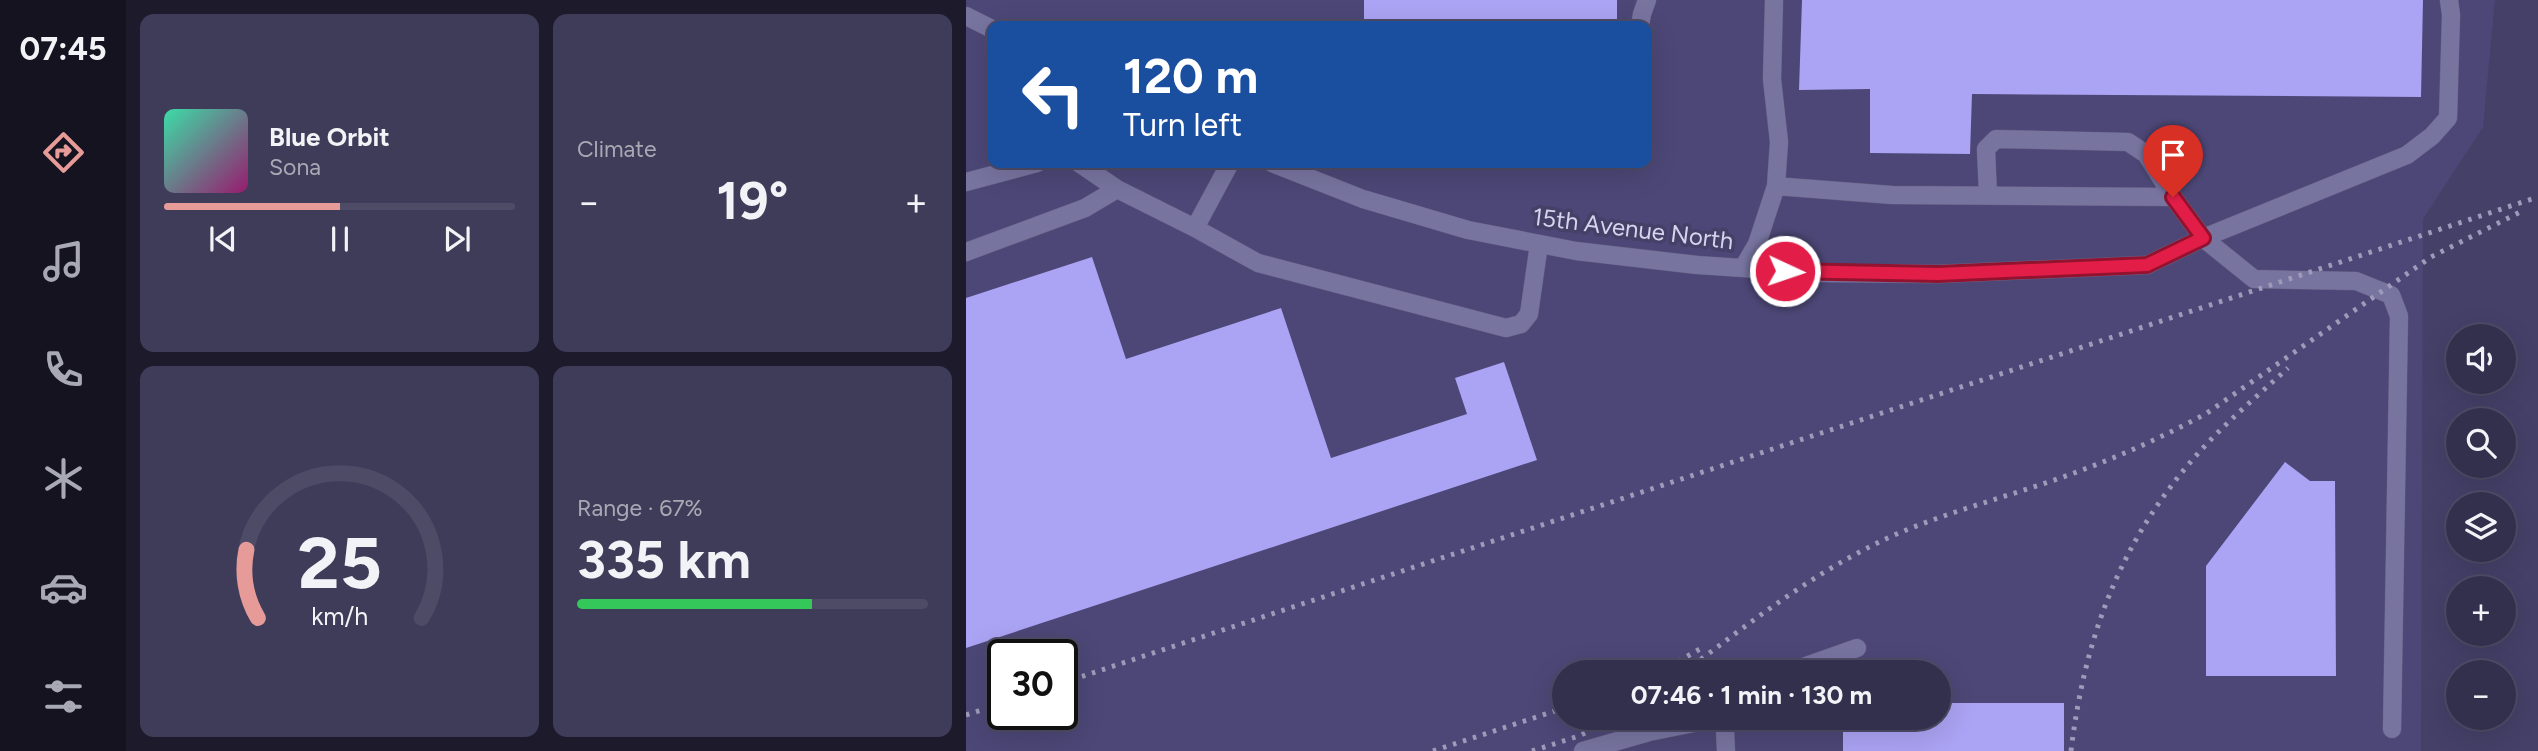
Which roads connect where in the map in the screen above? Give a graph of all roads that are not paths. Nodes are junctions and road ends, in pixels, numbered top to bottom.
1 (1647, 0) edge
2 (1774, 0) edge
3 (2449, 0) edge
4 (966, 16) edge
5 (1641, 21) edge
6 (987, 26) edge
7 (1018, 168) edge
8 (1086, 168) edge
9 (1227, 168) edge
10 (1284, 168) edge
11 (966, 182) edge
12 (1776, 186) junction
13 (1117, 190) junction
14 (1988, 195) junction
15 (2173, 197) junction
16 (1195, 228) junction
17 (2203, 238) junction
18 (1539, 244) junction
19 (966, 252) edge
20 (1743, 268) junction
21 (1857, 648) dead end
22 (1823, 660) edge
23 (2392, 729) dead end
24 (1663, 730) edge
25 (1725, 730) edge
26 (1583, 751) edge
27 (1726, 751) edge

1 - 5 street
2 - 12 street
3 - 17 street, 15th Avenue North
4 - 6 street
7 - 11 street
8 - 13 street
9 - 16 street
10 - 18 street, 15th Avenue North
12 - 14 street
12 - 20 street
13 - 16 street
13 - 19 street
14 - 15 street
14 - 15 street
15 - 17 street
16 - 18 street
17 - 20 street, 15th Avenue North
17 - 23 street
18 - 20 street, 15th Avenue North
21 - 22 street
24 - 26 street
25 - 27 street

